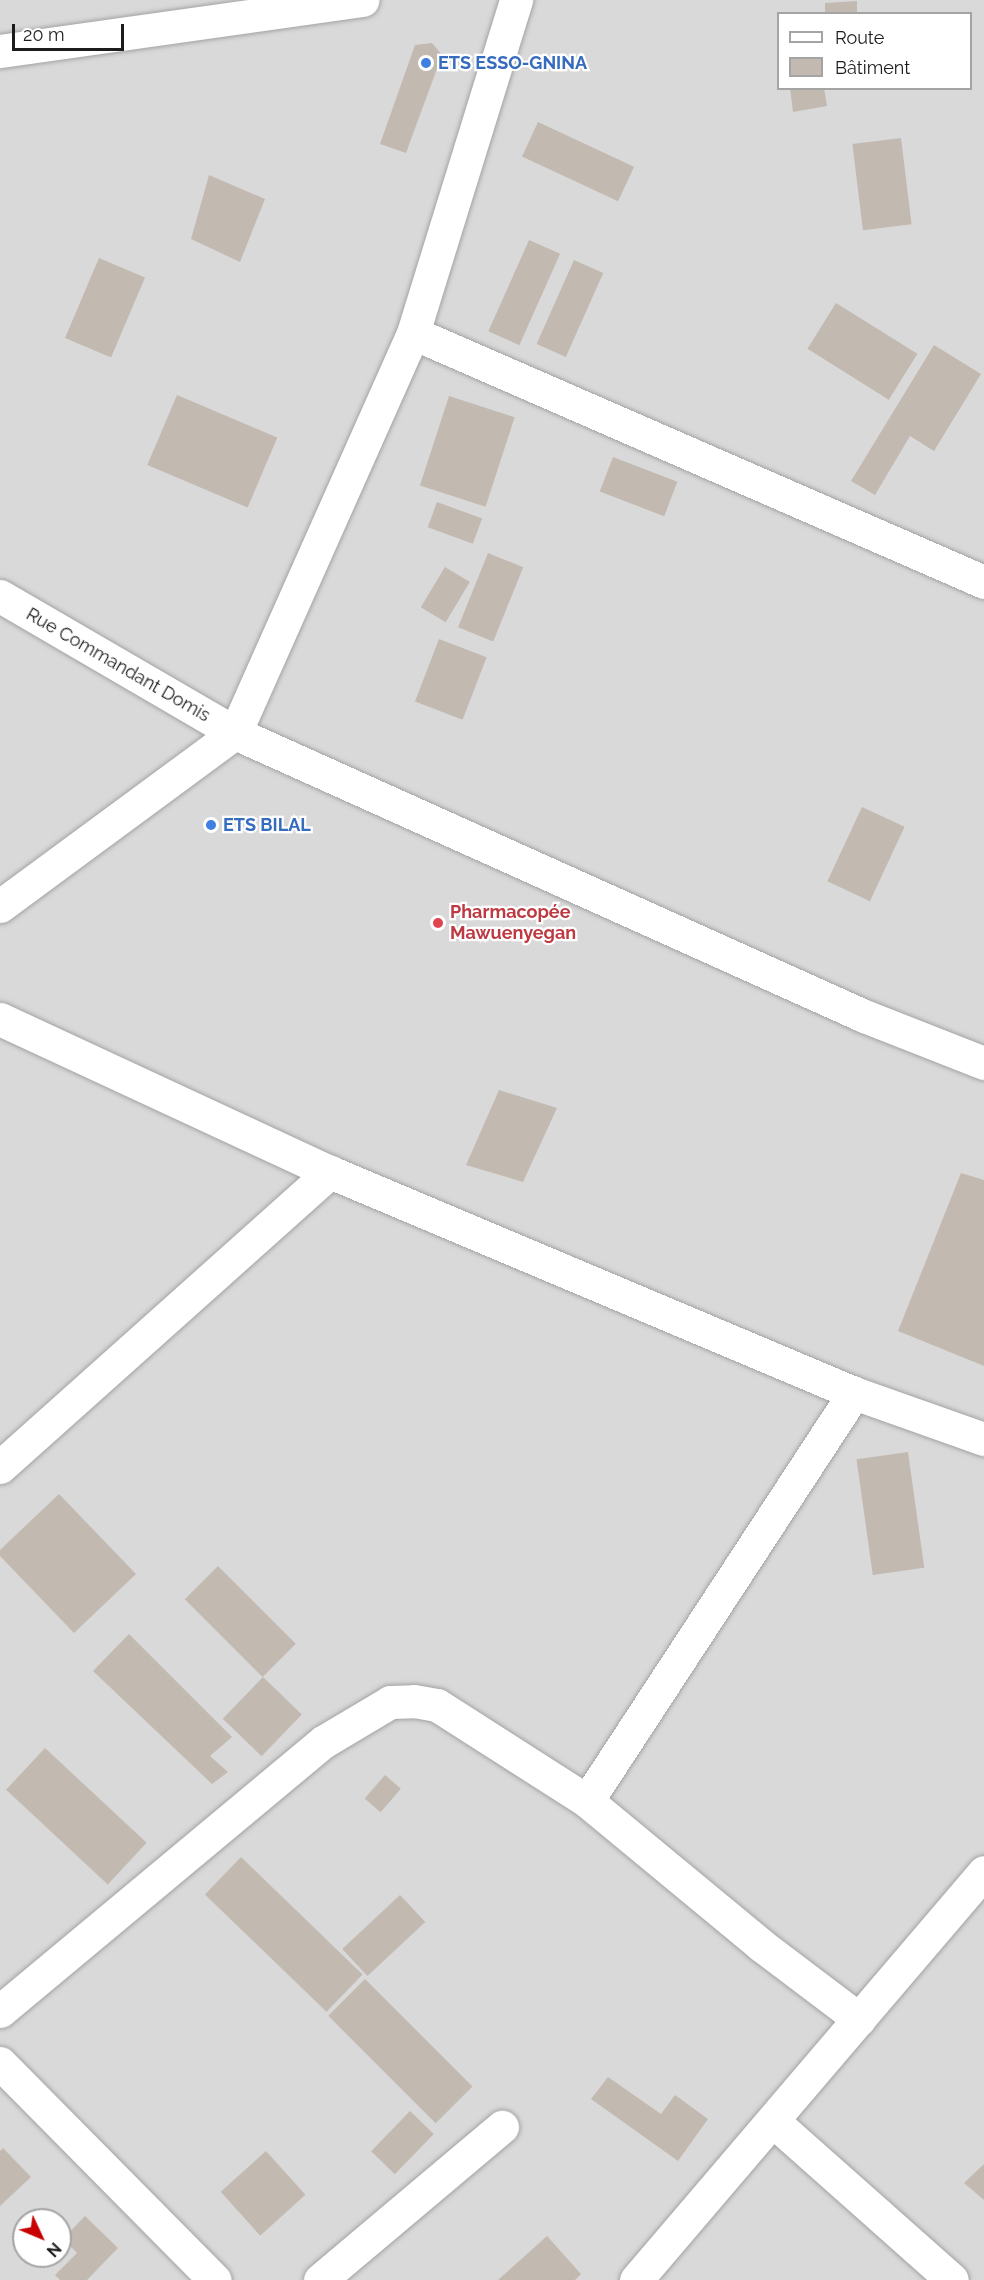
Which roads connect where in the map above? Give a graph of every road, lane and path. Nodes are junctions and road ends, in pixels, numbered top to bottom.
1 (362, 0) edge
2 (516, 0) edge
3 (0, 51) edge
4 (413, 333) junction
5 (984, 582) edge
6 (0, 596) edge
7 (235, 733) junction
8 (0, 906) edge
9 (0, 1019) edge
10 (984, 1063) edge
11 (330, 1172) junction
12 (854, 1393) junction
13 (984, 1439) edge
14 (0, 1467) edge
15 (587, 1801) junction
16 (984, 1872) edge
17 (0, 2011) edge
18 (859, 2019) junction
19 (0, 2062) edge
20 (773, 2121) junction
21 (502, 2127) dead end
22 (215, 2280) edge
23 (320, 2280) edge
24 (636, 2280) edge
25 (952, 2280) edge

1 - 3 street
2 - 4 street
4 - 5 street
4 - 7 street
6 - 7 street, Rue Commandant Domis
7 - 8 street
7 - 10 street, Rue Commandant Domis
9 - 11 street
11 - 12 street
11 - 14 street
12 - 13 street
12 - 15 street
15 - 17 street
15 - 18 street
16 - 18 street
18 - 20 street
19 - 22 street
20 - 24 street
20 - 25 street
21 - 23 street

